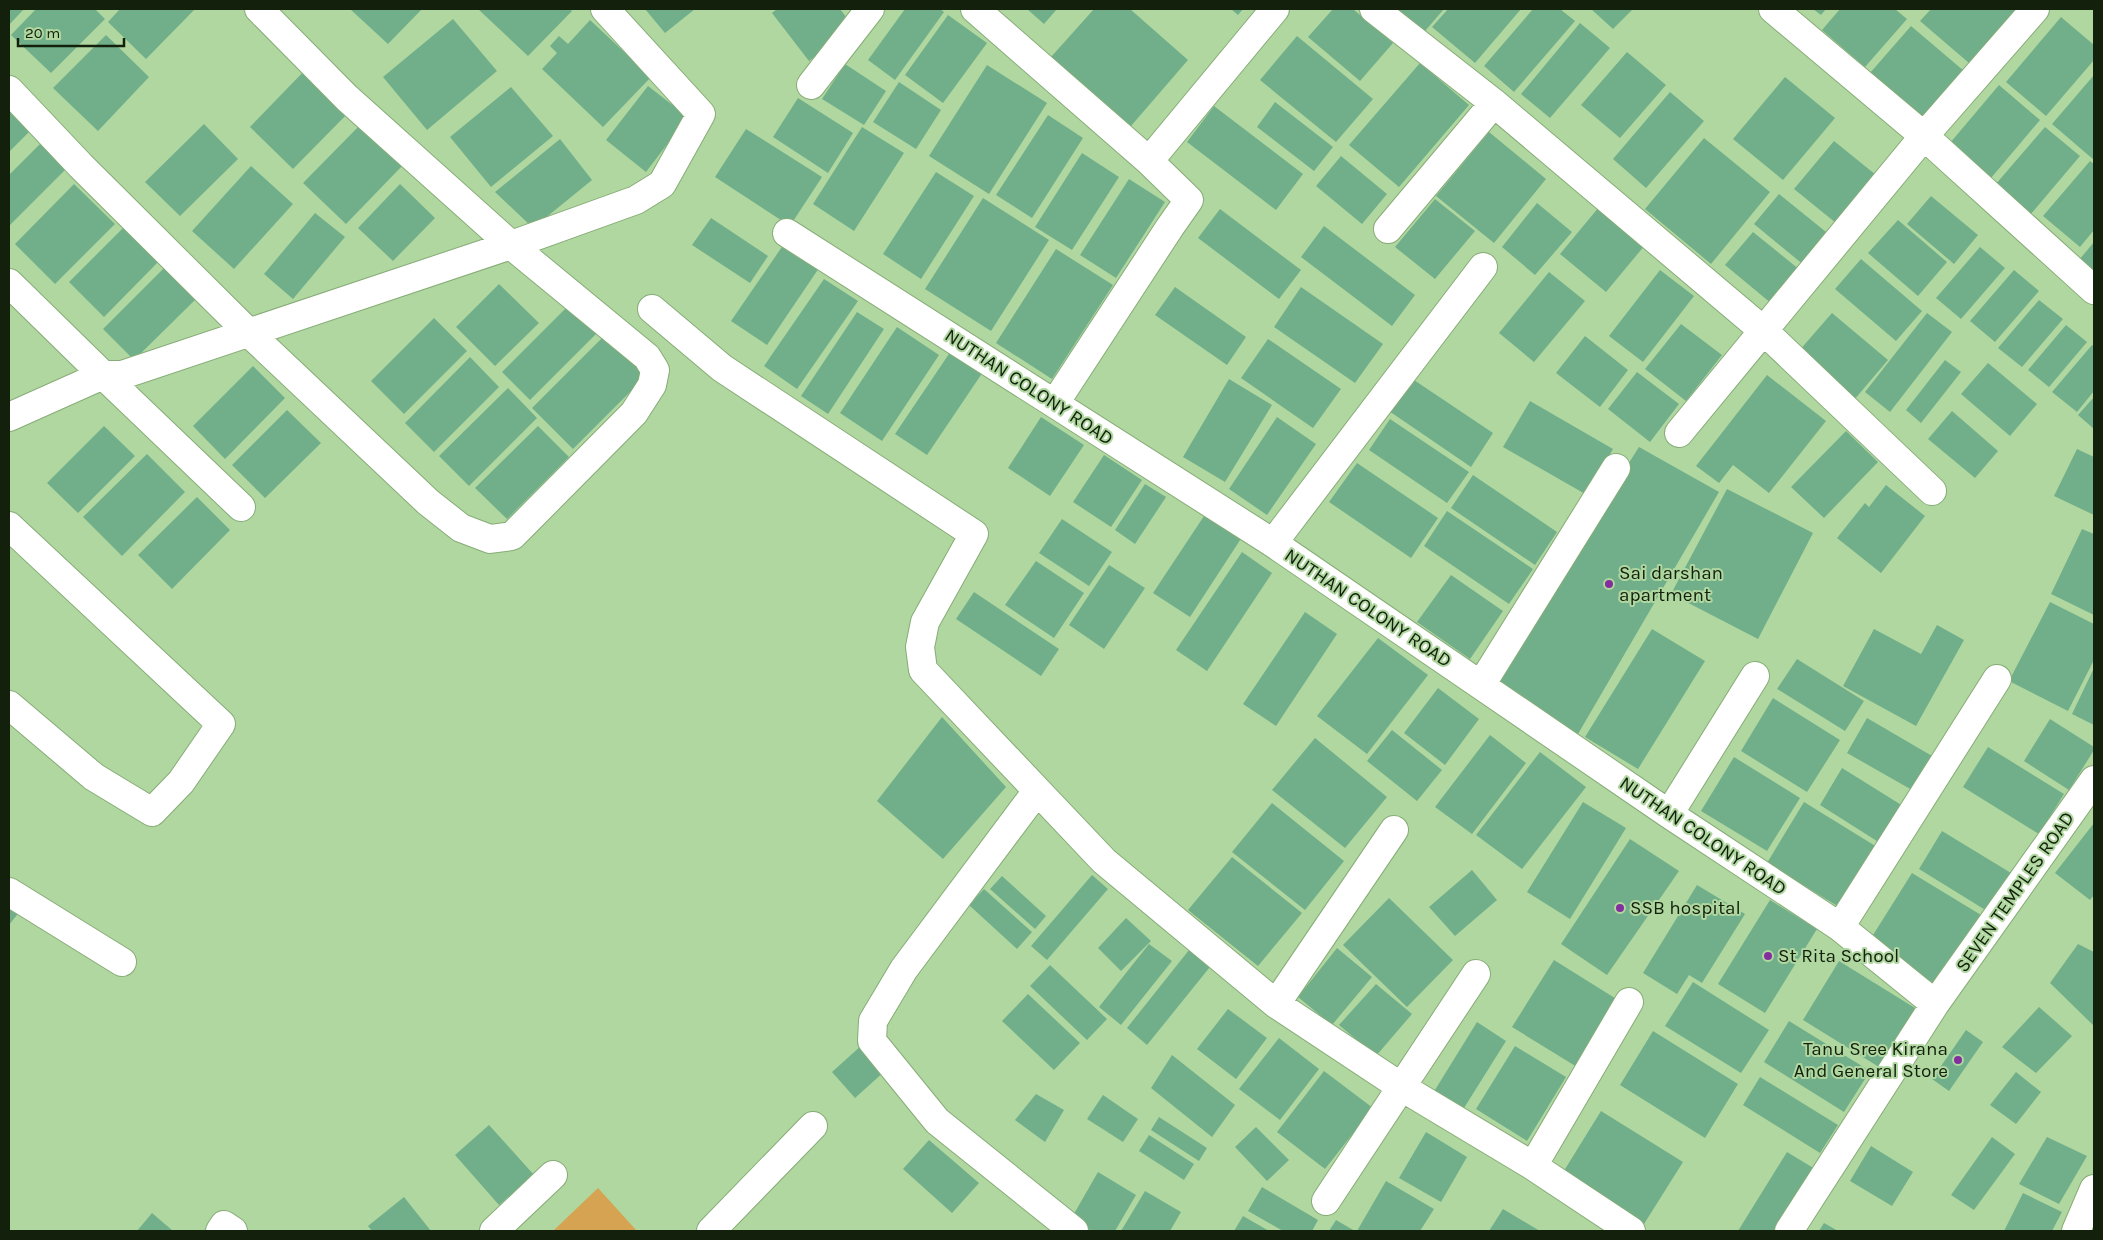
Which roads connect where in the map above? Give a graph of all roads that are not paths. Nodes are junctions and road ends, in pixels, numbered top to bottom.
1 (258, 9) edge
2 (605, 9) edge
3 (870, 9) edge
4 (975, 9) edge
5 (1275, 9) edge
6 (1374, 9) edge
7 (1774, 9) edge
8 (2035, 9) edge
9 (811, 85) dead end
10 (9, 90) edge
11 (1494, 103) junction
12 (1924, 136) junction
13 (1149, 161) junction
14 (1388, 229) dead end
15 (787, 233) dead end
16 (511, 245) junction
17 (1483, 267) dead end
18 (9, 283) edge
19 (2094, 290) edge
20 (652, 309) dead end
21 (248, 332) junction
22 (1765, 332) junction
23 (103, 374) junction
24 (1056, 403) junction
25 (9, 417) edge
26 (1679, 433) dead end
27 (1616, 468) dead end
28 (1932, 491) dead end
29 (241, 507) dead end
30 (9, 526) edge
31 (1273, 543) junction
32 (1755, 676) dead end
33 (1997, 679) dead end
34 (1481, 685) junction
35 (9, 705) edge
36 (2094, 780) edge
37 (1037, 791) junction
38 (1669, 814) junction
39 (1394, 830) dead end
40 (9, 892) edge
41 (1840, 927) junction
42 (122, 962) dead end
43 (1476, 974) dead end
44 (1629, 1002) dead end
45 (1276, 1004) junction
46 (1935, 1004) junction
47 (1403, 1088) junction
48 (813, 1126) dead end
49 (1533, 1166) junction
50 (553, 1175) dead end
51 (2094, 1189) edge
52 (1326, 1201) dead end
53 (220, 1231) edge
54 (233, 1231) edge
55 (494, 1231) edge
56 (711, 1231) edge
57 (1074, 1231) edge
58 (1631, 1231) edge
59 (1789, 1231) edge
60 (2076, 1231) edge

1 - 16 street
2 - 16 street
3 - 9 street
4 - 13 street
5 - 13 street
6 - 11 street
7 - 12 street
8 - 12 street
10 - 21 street
11 - 14 street
11 - 22 street
12 - 19 street
12 - 22 street
13 - 24 street
15 - 24 street, NUTHAN COLONY ROAD
16 - 21 street
16 - 21 street
17 - 31 street
18 - 23 street
20 - 37 street
21 - 23 street
22 - 26 street
22 - 28 street
23 - 25 street
23 - 29 street
24 - 31 street, NUTHAN COLONY ROAD
27 - 34 street
30 - 35 street
31 - 34 street, NUTHAN COLONY ROAD
32 - 38 street
33 - 41 street
34 - 38 street, NUTHAN COLONY ROAD
36 - 46 street, SEVEN TEMPLES ROAD
37 - 45 street
37 - 57 street
38 - 41 street, NUTHAN COLONY ROAD
39 - 45 street
40 - 42 street
41 - 46 street, NUTHAN COLONY ROAD
43 - 47 street
44 - 49 street
45 - 47 street
46 - 59 street, SEVEN TEMPLES ROAD
47 - 49 street
47 - 52 street
48 - 56 street
49 - 58 street
50 - 55 street
51 - 60 street
53 - 54 street

